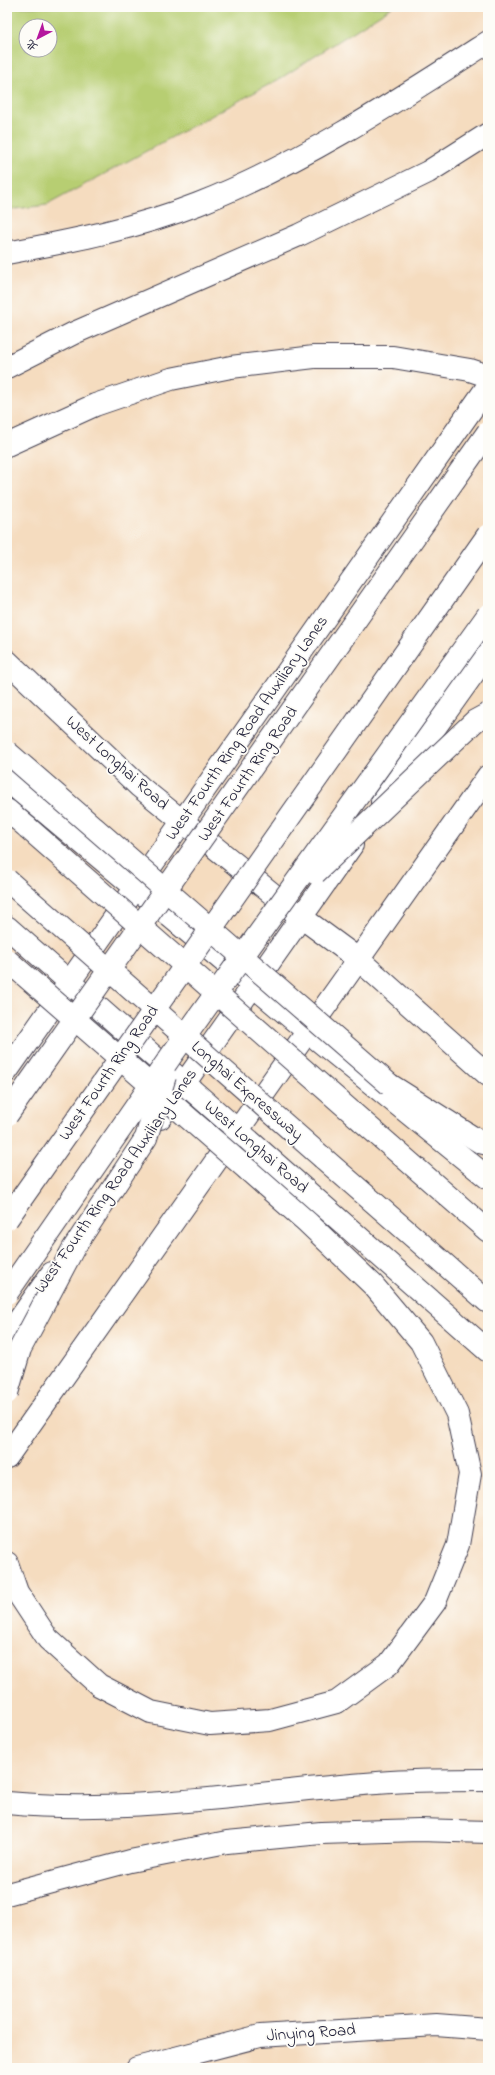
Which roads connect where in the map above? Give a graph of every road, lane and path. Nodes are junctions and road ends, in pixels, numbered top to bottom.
1 (488, 42) edge
2 (488, 134) edge
3 (7, 253) edge
4 (7, 367) edge
5 (488, 376) edge
6 (488, 386) edge
7 (488, 432) edge
8 (7, 445) edge
9 (488, 535) edge
10 (488, 615) edge
11 (488, 653) edge
12 (7, 661) edge
13 (488, 714) edge
14 (7, 752) edge
15 (488, 776) edge
16 (7, 780) edge
17 (7, 810) edge
18 (182, 821) junction
19 (7, 880) edge
20 (136, 887) junction
21 (279, 907) junction
22 (301, 917) junction
23 (7, 927) edge
24 (7, 960) edge
25 (358, 960) junction
26 (69, 982) junction
27 (252, 985) junction
28 (308, 1031) junction
29 (171, 1056) junction
30 (7, 1071) edge
31 (488, 1075) edge
32 (184, 1083) junction
33 (7, 1115) edge
34 (237, 1130) junction
35 (488, 1144) edge
36 (488, 1178) edge
37 (7, 1219) edge
38 (488, 1230) edge
39 (7, 1293) edge
40 (488, 1302) edge
41 (7, 1337) edge
42 (488, 1351) edge
43 (7, 1393) edge
44 (7, 1457) edge
45 (7, 1562) edge
46 (488, 1780) edge
47 (7, 1803) edge
48 (488, 1832) edge
49 (7, 1894) edge
50 (488, 2029) edge
51 (137, 2068) edge

1 - 3 main road
2 - 4 main road
5 - 8 main road
6 - 18 main road, West Fourth Ring Road Auxiliary Lanes
7 - 33 main road, West Fourth Ring Road, bridge
9 - 37 main road, West Fourth Ring Road, bridge
10 - 21 main road, bridge
11 - 22 main road, West Fourth Ring Road Auxiliary Lanes
12 - 18 main road, West Longhai Road
13 - 21 main road, bridge
14 - 35 main road, bridge
15 - 25 main road
16 - 20 main road
17 - 38 main road, bridge
18 - 20 main road, West Fourth Ring Road Auxiliary Lanes
18 - 22 main road, West Longhai Road
19 - 40 main road, Longhai Expressway, bridge
20 - 26 main road, West Fourth Ring Road Auxiliary Lanes
20 - 27 main road
21 - 29 main road, bridge
22 - 25 main road, West Longhai Road
22 - 27 main road, West Fourth Ring Road Auxiliary Lanes
23 - 26 main road, West Longhai Road
24 - 45 main road, bridge
25 - 28 main road
25 - 31 main road, West Longhai Road
26 - 30 main road, West Fourth Ring Road Auxiliary Lanes
26 - 32 main road, West Longhai Road
27 - 28 main road
27 - 32 main road, West Fourth Ring Road Auxiliary Lanes
28 - 34 main road
28 - 36 main road
29 - 39 main road, bridge
29 - 43 main road, bridge
32 - 34 main road, West Longhai Road
32 - 41 main road, West Fourth Ring Road Auxiliary Lanes
34 - 42 main road, West Longhai Road
34 - 44 main road
46 - 47 main road
48 - 49 main road
50 - 51 main road, Jinying Road

